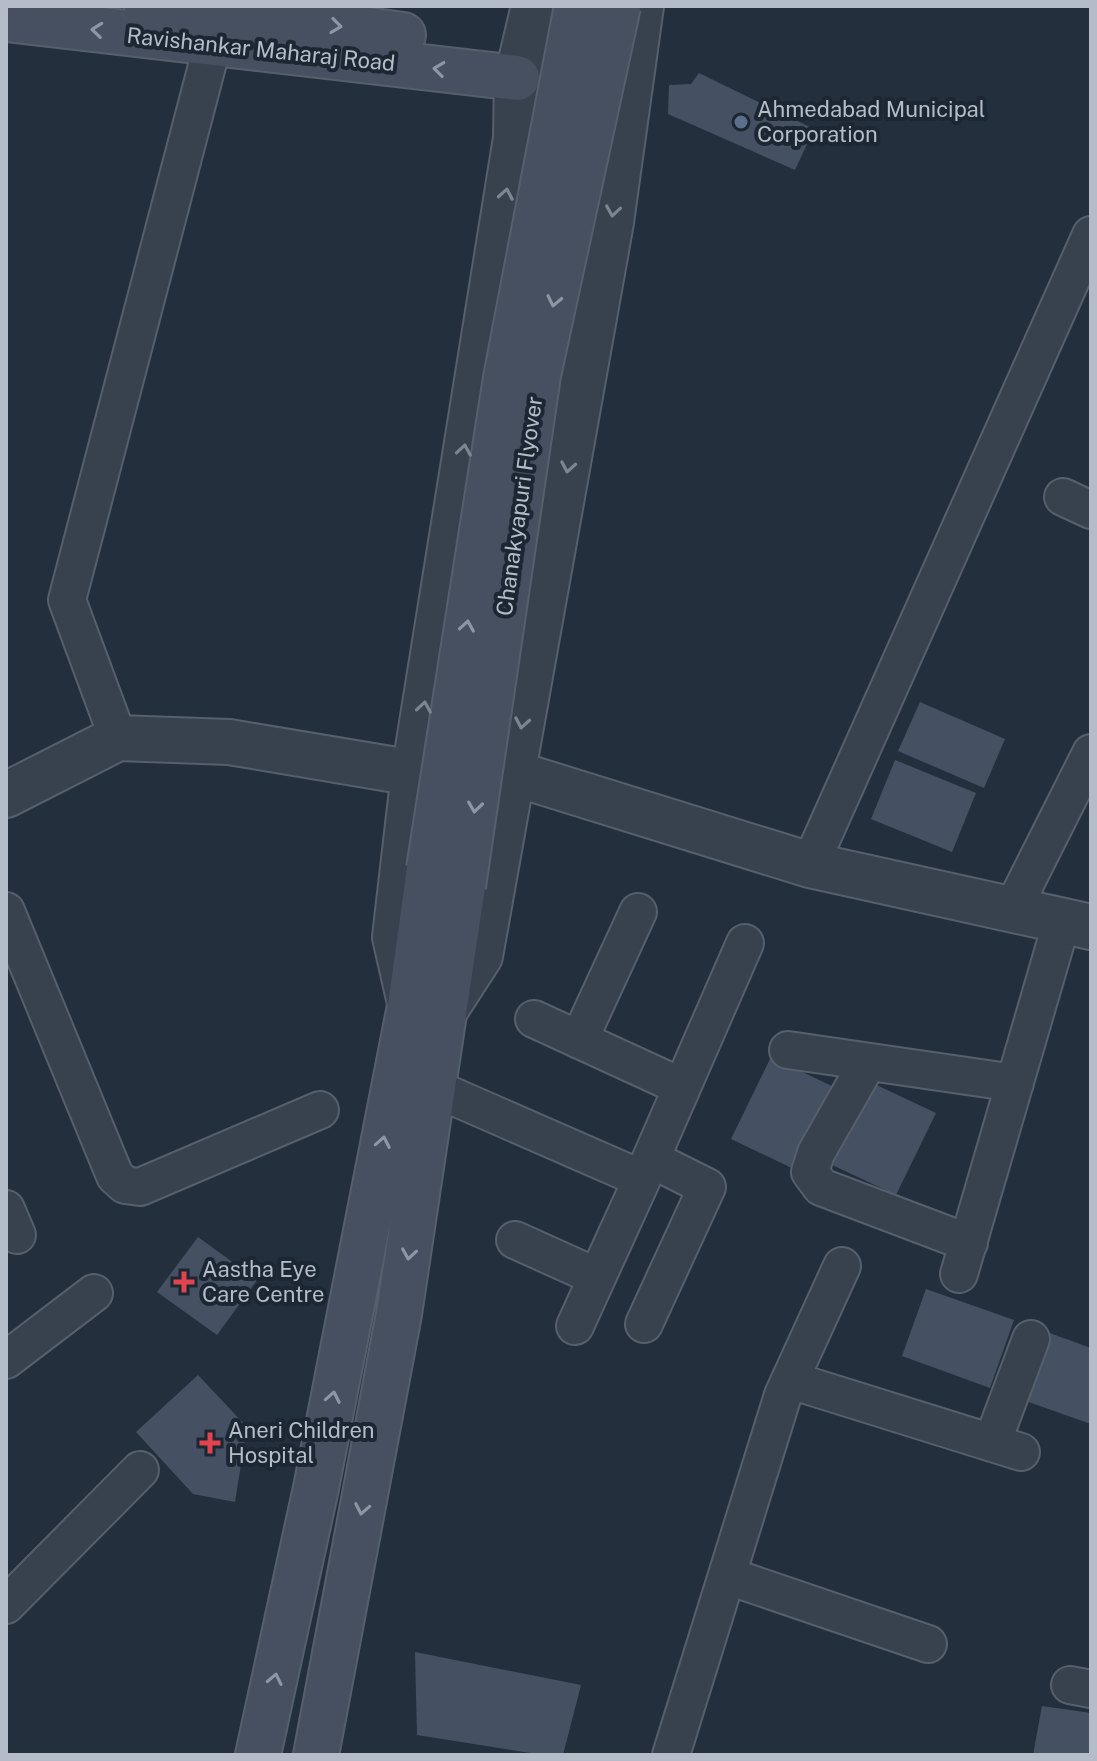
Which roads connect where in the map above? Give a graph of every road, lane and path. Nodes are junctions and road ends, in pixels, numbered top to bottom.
1 (147, 6) edge
2 (534, 6) edge
3 (577, 6) edge
4 (275, 12) edge
5 (632, 14) edge
6 (6, 19) edge
7 (213, 43) junction
8 (519, 64) junction
9 (625, 134) junction
10 (1091, 235) edge
11 (118, 738) junction
12 (1089, 761) edge
13 (414, 773) junction
14 (513, 773) junction
15 (6, 795) edge
16 (810, 865) junction
17 (446, 878) junction
18 (1012, 910) junction
19 (6, 911) edge
20 (638, 912) dead end
21 (1076, 924) edge
22 (745, 943) dead end
23 (428, 1008) junction
24 (534, 1019) dead end
25 (579, 1040) junction
26 (788, 1050) dead end
27 (868, 1062) junction
28 (1015, 1083) junction
29 (682, 1087) junction
30 (434, 1088) junction
31 (320, 1110) dead end
32 (646, 1169) junction
33 (515, 1240) dead end
34 (842, 1266) dead end
35 (597, 1277) junction
36 (94, 1293) dead end
37 (644, 1324) dead end
38 (575, 1326) dead end
39 (1031, 1339) dead end
40 (6, 1360) edge
41 (790, 1380) junction
42 (140, 1470) dead end
43 (728, 1576) junction
44 (6, 1605) edge
45 (928, 1644) dead end
46 (258, 1755) edge
47 (316, 1755) edge
48 (671, 1755) edge

1 - 4 main road, Ravishankar Maharaj Road
2 - 8 street
17 -> 3 main road, Chanakyapuri Flyover, bridge
4 -> 8 main road, Ravishankar Maharaj Road
5 - 8 street
5 - 9 street
5 -> 17 main road, Chanakyapuri Flyover, bridge
7 -> 6 main road, Ravishankar Maharaj Road
8 -> 7 main road, Ravishankar Maharaj Road
7 - 11 street
8 - 9 street
13 -> 8 street
9 -> 14 street
10 - 16 street
11 - 13 street
11 - 15 street
12 - 18 street
13 - 23 street
14 - 16 street
14 - 23 street
16 - 18 street
17 - 23 main road, Chanakyapuri Flyover
18 - 21 street
19 - 31 street
20 - 25 street
21 - 28 street
22 - 29 street
23 - 30 main road
46 -> 23 main road
24 - 25 street
25 - 29 street
26 - 27 street
27 - 28 street
27 - 28 street
29 - 32 street
30 - 32 street
30 -> 47 main road
32 - 35 street
32 - 37 street
33 - 35 street
34 - 41 street
35 - 38 street
36 - 40 street
39 - 41 street
41 - 43 street
42 - 44 street
43 - 45 street
43 - 48 street

